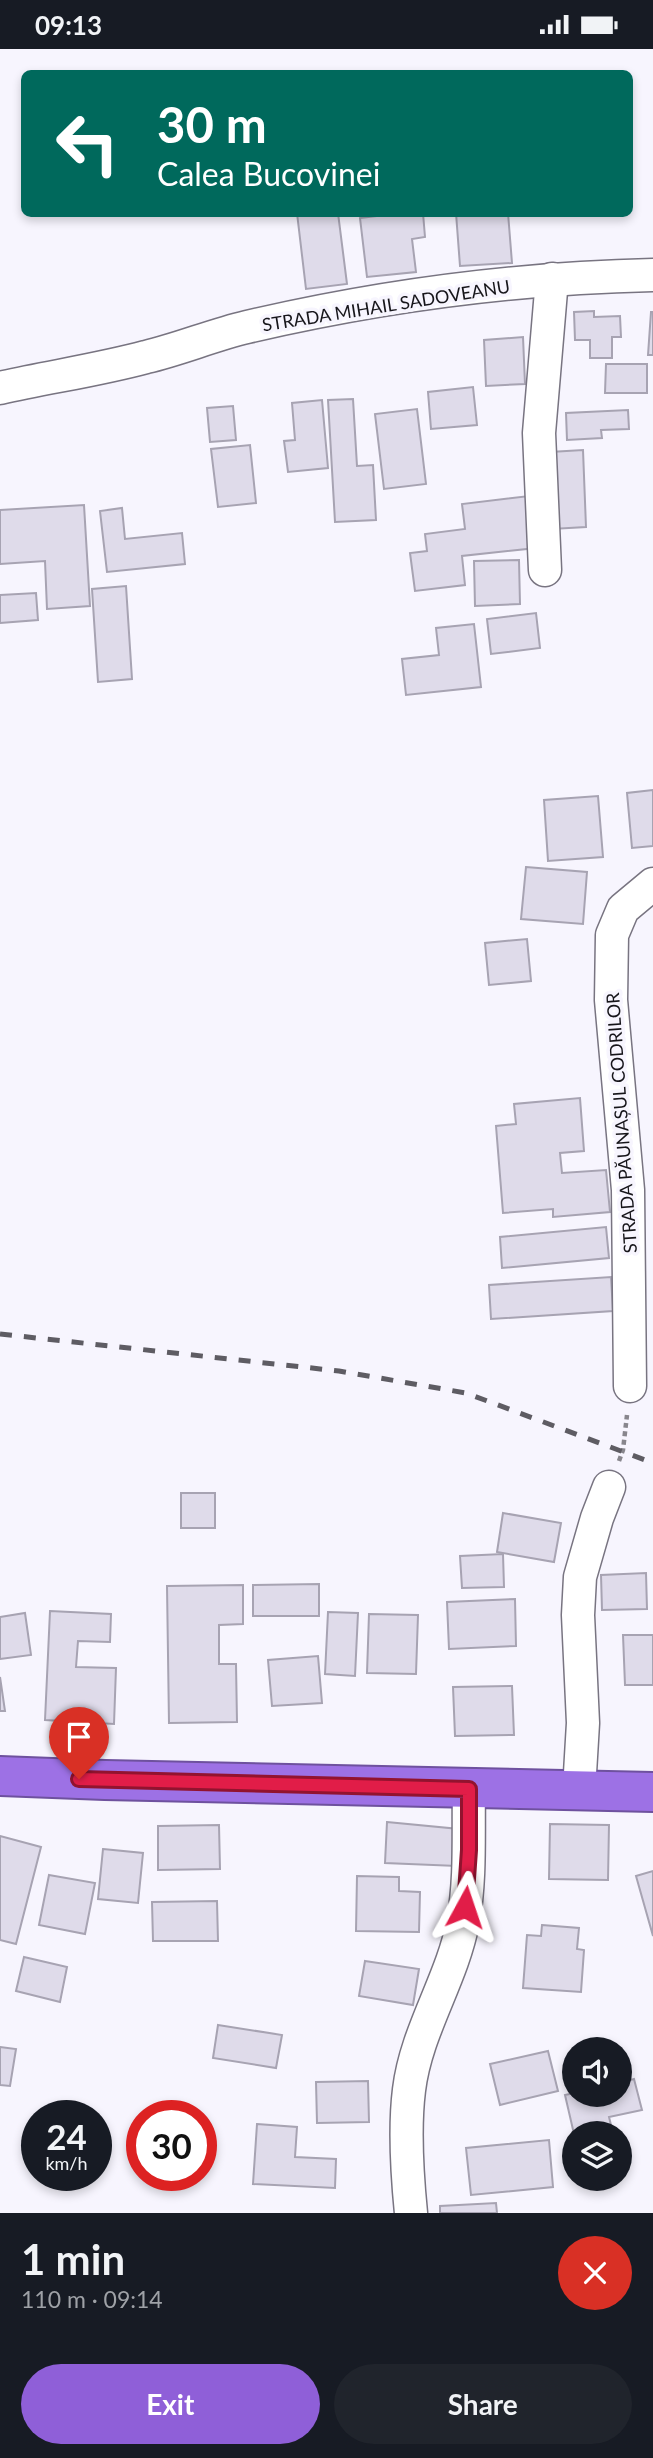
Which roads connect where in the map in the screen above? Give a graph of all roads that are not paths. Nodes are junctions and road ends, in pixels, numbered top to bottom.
1 (653, 275) edge
2 (552, 279) junction
3 (0, 389) edge
4 (545, 570) dead end
5 (653, 884) edge
6 (630, 1386) road end
7 (609, 1487) road end
8 (0, 1776) edge
9 (469, 1789) junction
10 (579, 1790) junction
11 (653, 1792) edge
12 (411, 2213) edge

1 - 2 street, STRADA MIHAIL SADOVEANU
2 - 3 street, STRADA MIHAIL SADOVEANU
2 - 4 street
5 - 6 street, STRADA PĂUNAȘUL CODRILOR
7 - 10 street
8 - 9 highway
9 - 10 highway
9 - 12 street
10 - 11 highway

